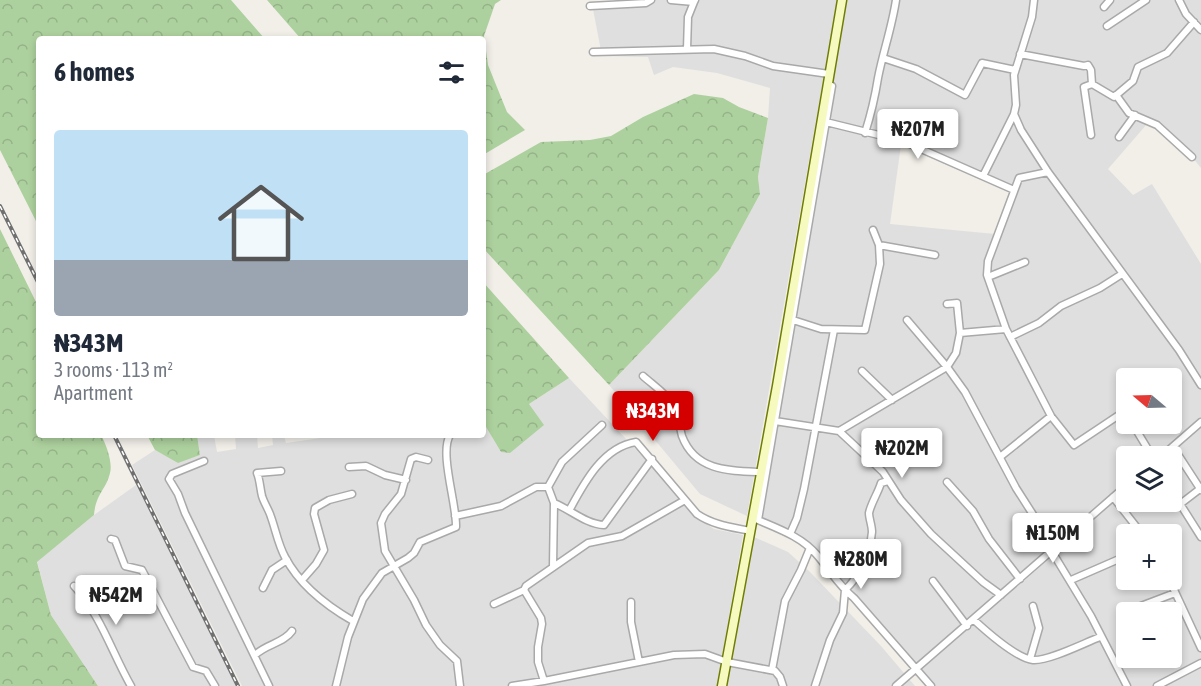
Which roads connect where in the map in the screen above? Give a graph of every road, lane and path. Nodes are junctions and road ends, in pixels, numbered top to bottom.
1 (651, 0) edge
2 (671, 0) edge
3 (844, 0) edge
4 (896, 0) edge
5 (1034, 0) edge
6 (1110, 0) edge
7 (1146, 0) edge
8 (1179, 0) edge
9 (695, 1) edge
10 (591, 6) dead end
11 (1104, 7) dead end
12 (1194, 22) junction
13 (1107, 26) dead end
14 (1201, 30) edge
15 (687, 49) junction
16 (593, 52) dead end
17 (1020, 54) junction
18 (883, 58) junction
19 (1015, 70) junction
20 (829, 74) junction
21 (1092, 84) junction
22 (1116, 95) junction
23 (1014, 114) junction
24 (1135, 116) junction
25 (826, 122) junction
26 (865, 133) junction
27 (1091, 135) dead end
28 (1119, 137) dead end
29 (1192, 157) dead end
30 (1048, 172) junction
31 (983, 176) junction
32 (1014, 190) junction
33 (873, 230) dead end
34 (879, 244) junction
35 (935, 255) dead end
36 (1025, 262) dead end
37 (1122, 274) junction
38 (988, 277) junction
39 (947, 304) dead end
40 (793, 320) junction
41 (907, 320) dead end
42 (1006, 329) junction
43 (834, 330) junction
44 (960, 333) junction
45 (1010, 337) junction
46 (947, 367) junction
47 (862, 371) dead end
48 (643, 376) dead end
49 (1201, 385) edge
50 (891, 400) junction
51 (1051, 416) junction
52 (1116, 417) edge
53 (776, 421) junction
54 (1201, 422) edge
55 (602, 425) dead end
56 (814, 428) junction
57 (839, 430) junction
58 (448, 438) edge
59 (1174, 446) edge
60 (1000, 457) junction
61 (652, 459) junction
62 (428, 460) dead end
63 (1182, 460) edge
64 (204, 461) dead end
65 (349, 467) dead end
66 (280, 471) dead end
67 (760, 472) junction
68 (406, 480) junction
69 (888, 481) junction
70 (947, 482) dead end
71 (548, 487) junction
72 (1201, 489) edge
73 (352, 494) dead end
74 (1116, 494) edge
75 (1113, 497) junction
76 (685, 500) junction
77 (554, 503) junction
78 (1182, 503) edge
79 (570, 509) junction
80 (1182, 509) edge
81 (455, 516) junction
82 (1134, 524) edge
83 (750, 531) junction
84 (790, 534) junction
85 (1046, 535) dead end
86 (1200, 535) edge
87 (111, 539) dead end
88 (810, 548) junction
89 (1051, 550) junction
90 (286, 560) junction
91 (1116, 560) edge
92 (394, 566) junction
93 (553, 566) junction
94 (1020, 579) junction
95 (302, 580) junction
96 (933, 580) dead end
97 (1071, 580) junction
98 (74, 586) dead end
99 (263, 588) dead end
100 (524, 590) junction
101 (844, 590) junction
102 (1174, 590) edge
103 (1175, 593) junction
104 (1001, 595) junction
105 (631, 602) dead end
106 (1151, 602) edge
107 (494, 604) dead end
108 (1033, 606) dead end
109 (974, 620) junction
110 (353, 621) junction
111 (967, 626) junction
112 (292, 631) dead end
113 (1101, 637) junction
114 (1201, 648) edge
115 (255, 655) junction
116 (1030, 659) junction
117 (639, 662) junction
118 (727, 662) junction
119 (1201, 663) edge
120 (916, 668) junction
121 (772, 670) junction
122 (544, 681) junction
123 (530, 685) edge
124 (131, 686) edge
125 (215, 686) edge
126 (269, 686) edge
127 (336, 686) edge
128 (460, 686) edge
129 (512, 686) edge
130 (722, 686) edge
131 (783, 686) edge
132 (815, 686) edge
133 (896, 686) edge
134 (931, 686) edge
135 (1127, 686) edge
136 (1156, 686) edge

1 - 10 street
2 - 9 street
3 - 20 main road
3 - 25 street
4 - 18 street
5 - 17 street
6 - 11 street
7 - 13 street
8 - 12 street
9 - 15 street
12 - 14 street
12 - 22 street
15 - 16 street
15 - 20 street
17 - 19 street
17 - 21 street
18 - 19 street
18 - 26 street
19 - 23 street
20 - 67 main road
21 - 22 street
21 - 27 street
22 - 24 street
23 - 30 street
23 - 31 street
24 - 28 street
24 - 29 street
25 - 26 street
25 - 40 street
26 - 31 street
30 - 32 street
30 - 37 street
31 - 32 street
32 - 38 street
33 - 34 street
34 - 35 street
34 - 43 street
36 - 38 street
37 - 45 street
37 - 49 street
38 - 42 street
39 - 44 street
40 - 43 street
40 - 53 street
41 - 46 street
42 - 44 street
42 - 45 street
43 - 56 street
44 - 46 street
45 - 51 street
46 - 50 street
46 - 60 street
47 - 50 street
48 - 67 street
50 - 57 street
51 - 52 street
51 - 60 street
53 - 56 street
53 - 84 street
54 - 59 street
55 - 71 street
56 - 57 street
56 - 84 street
57 - 69 street
58 - 81 street
60 - 85 street
61 - 76 street
61 - 79 street
61 - 79 street
62 - 68 street
63 - 72 street
64 - 115 street
65 - 68 street
66 - 90 street
67 - 83 main road
68 - 92 street
69 - 101 street
69 - 104 street
70 - 94 street
71 - 77 street
71 - 81 street
72 - 78 street
73 - 95 street
74 - 75 street
75 - 82 street
75 - 89 street
76 - 83 street
76 - 93 street
77 - 79 street
77 - 93 street
80 - 86 street
81 - 92 street
83 - 118 main road
84 - 88 street
87 - 125 street
88 - 101 street
88 - 121 street
89 - 94 street
89 - 97 street
90 - 95 street
90 - 99 street
91 - 97 street
92 - 110 street
92 - 128 street
93 - 100 street
94 - 104 street
95 - 110 street
96 - 111 street
97 - 113 street
98 - 124 street
100 - 107 street
100 - 122 street
101 - 120 street
101 - 132 street
102 - 103 street
103 - 106 street
103 - 114 street
104 - 109 street
105 - 117 street
108 - 116 street
109 - 111 street
109 - 116 street
110 - 127 street
111 - 120 street
112 - 115 street
113 - 116 street
113 - 135 street
115 - 126 street
117 - 118 street
117 - 122 street
118 - 121 street
118 - 130 main road
119 - 136 street
120 - 133 street
120 - 134 street
121 - 131 street
122 - 123 street
123 - 129 street

